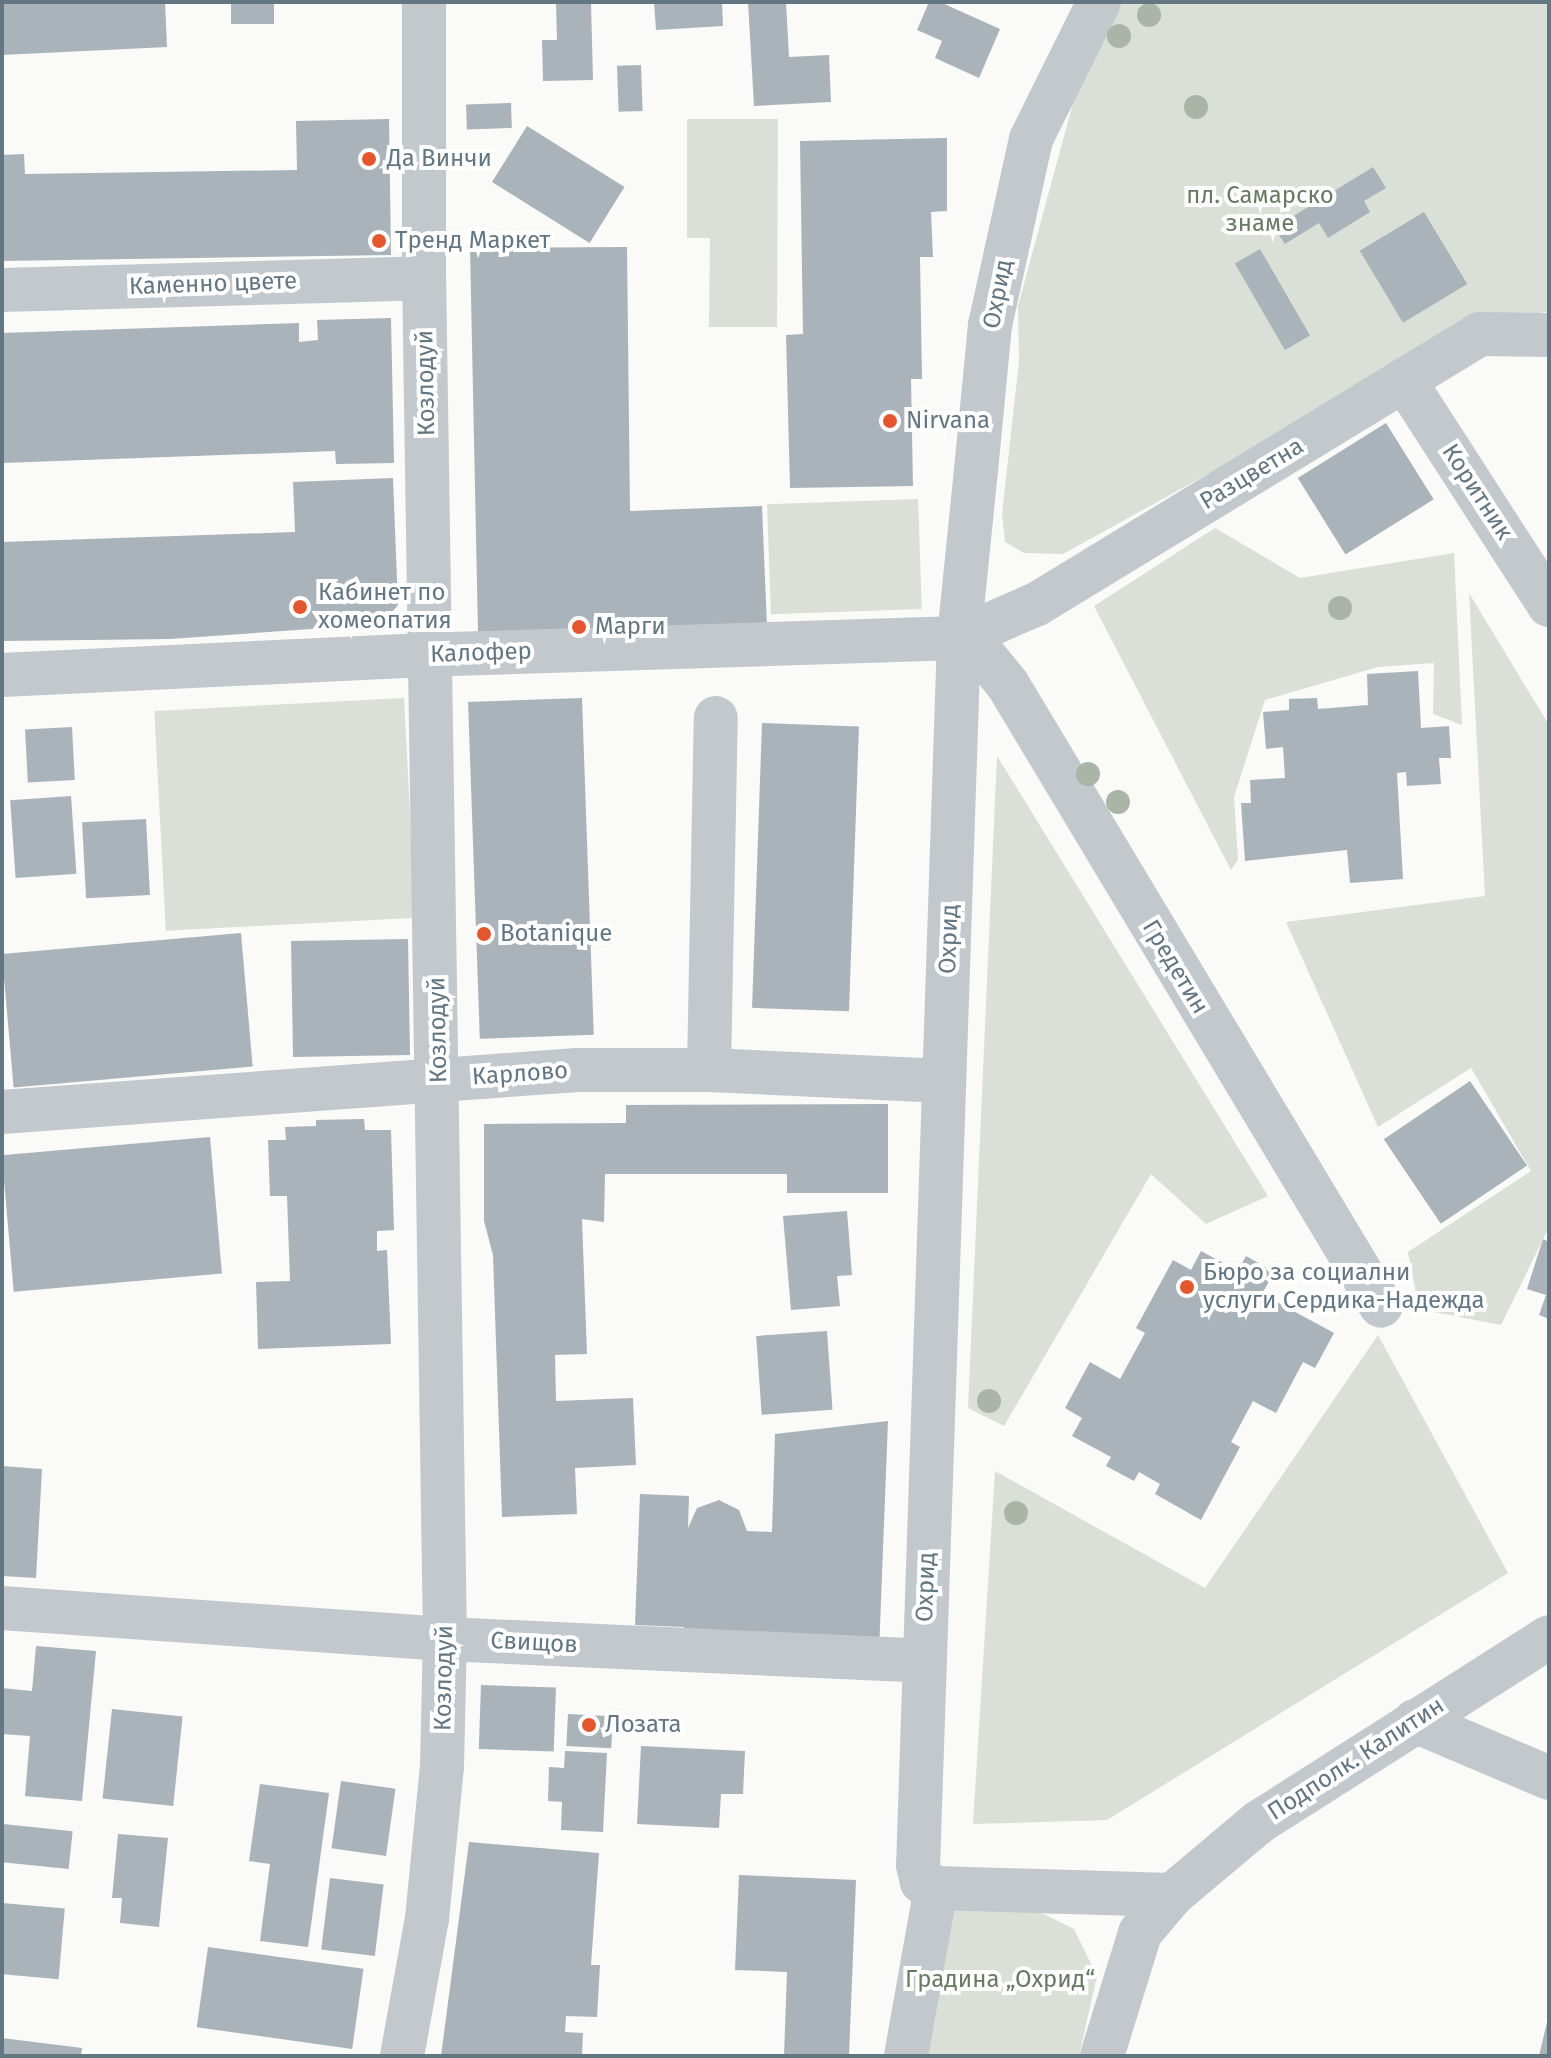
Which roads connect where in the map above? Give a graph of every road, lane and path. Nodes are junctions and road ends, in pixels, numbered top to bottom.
1 (424, 2) edge
2 (1099, 2) edge
3 (424, 278) junction
4 (2, 290) edge
5 (1549, 335) edge
6 (1404, 380) junction
7 (1549, 605) edge
8 (959, 638) junction
9 (430, 655) junction
10 (2, 675) edge
11 (716, 718) dead end
12 (709, 1070) junction
13 (439, 1079) junction
14 (944, 1081) junction
15 (2, 1112) edge
16 (1381, 1306) dead end
17 (2, 1608) edge
18 (1549, 1637) edge
19 (445, 1639) junction
20 (924, 1661) junction
21 (1415, 1721) junction
22 (1549, 1778) edge
23 (936, 1888) junction
24 (1172, 1895) junction
25 (402, 2056) edge
26 (906, 2056) edge
27 (1102, 2056) edge

1 - 3 street, Козлодуй
2 - 8 street, Охрид
3 - 4 street, Каменно цвете
3 - 9 street, Козлодуй
5 - 6 street, Разцветна
6 - 7 street, Коритник
6 - 8 street, Разцветна
8 - 9 street, Калофер
8 - 14 street, Охрид
8 - 16 street, Гредетин
9 - 10 street, Калофер
9 - 13 street, Козлодуй
11 - 12 street
12 - 13 street, Карлово
12 - 14 street, Карлово
13 - 15 street, Карлово
13 - 19 street, Козлодуй
14 - 20 street, Охрид
17 - 19 street, Свищов
18 - 21 street, Подполк. Калитин
19 - 20 street, Свищов
19 - 25 street, Козлодуй
20 - 23 street, Охрид
21 - 22 street
21 - 24 street, Подполк. Калитин
23 - 24 street
23 - 26 street
24 - 27 street

